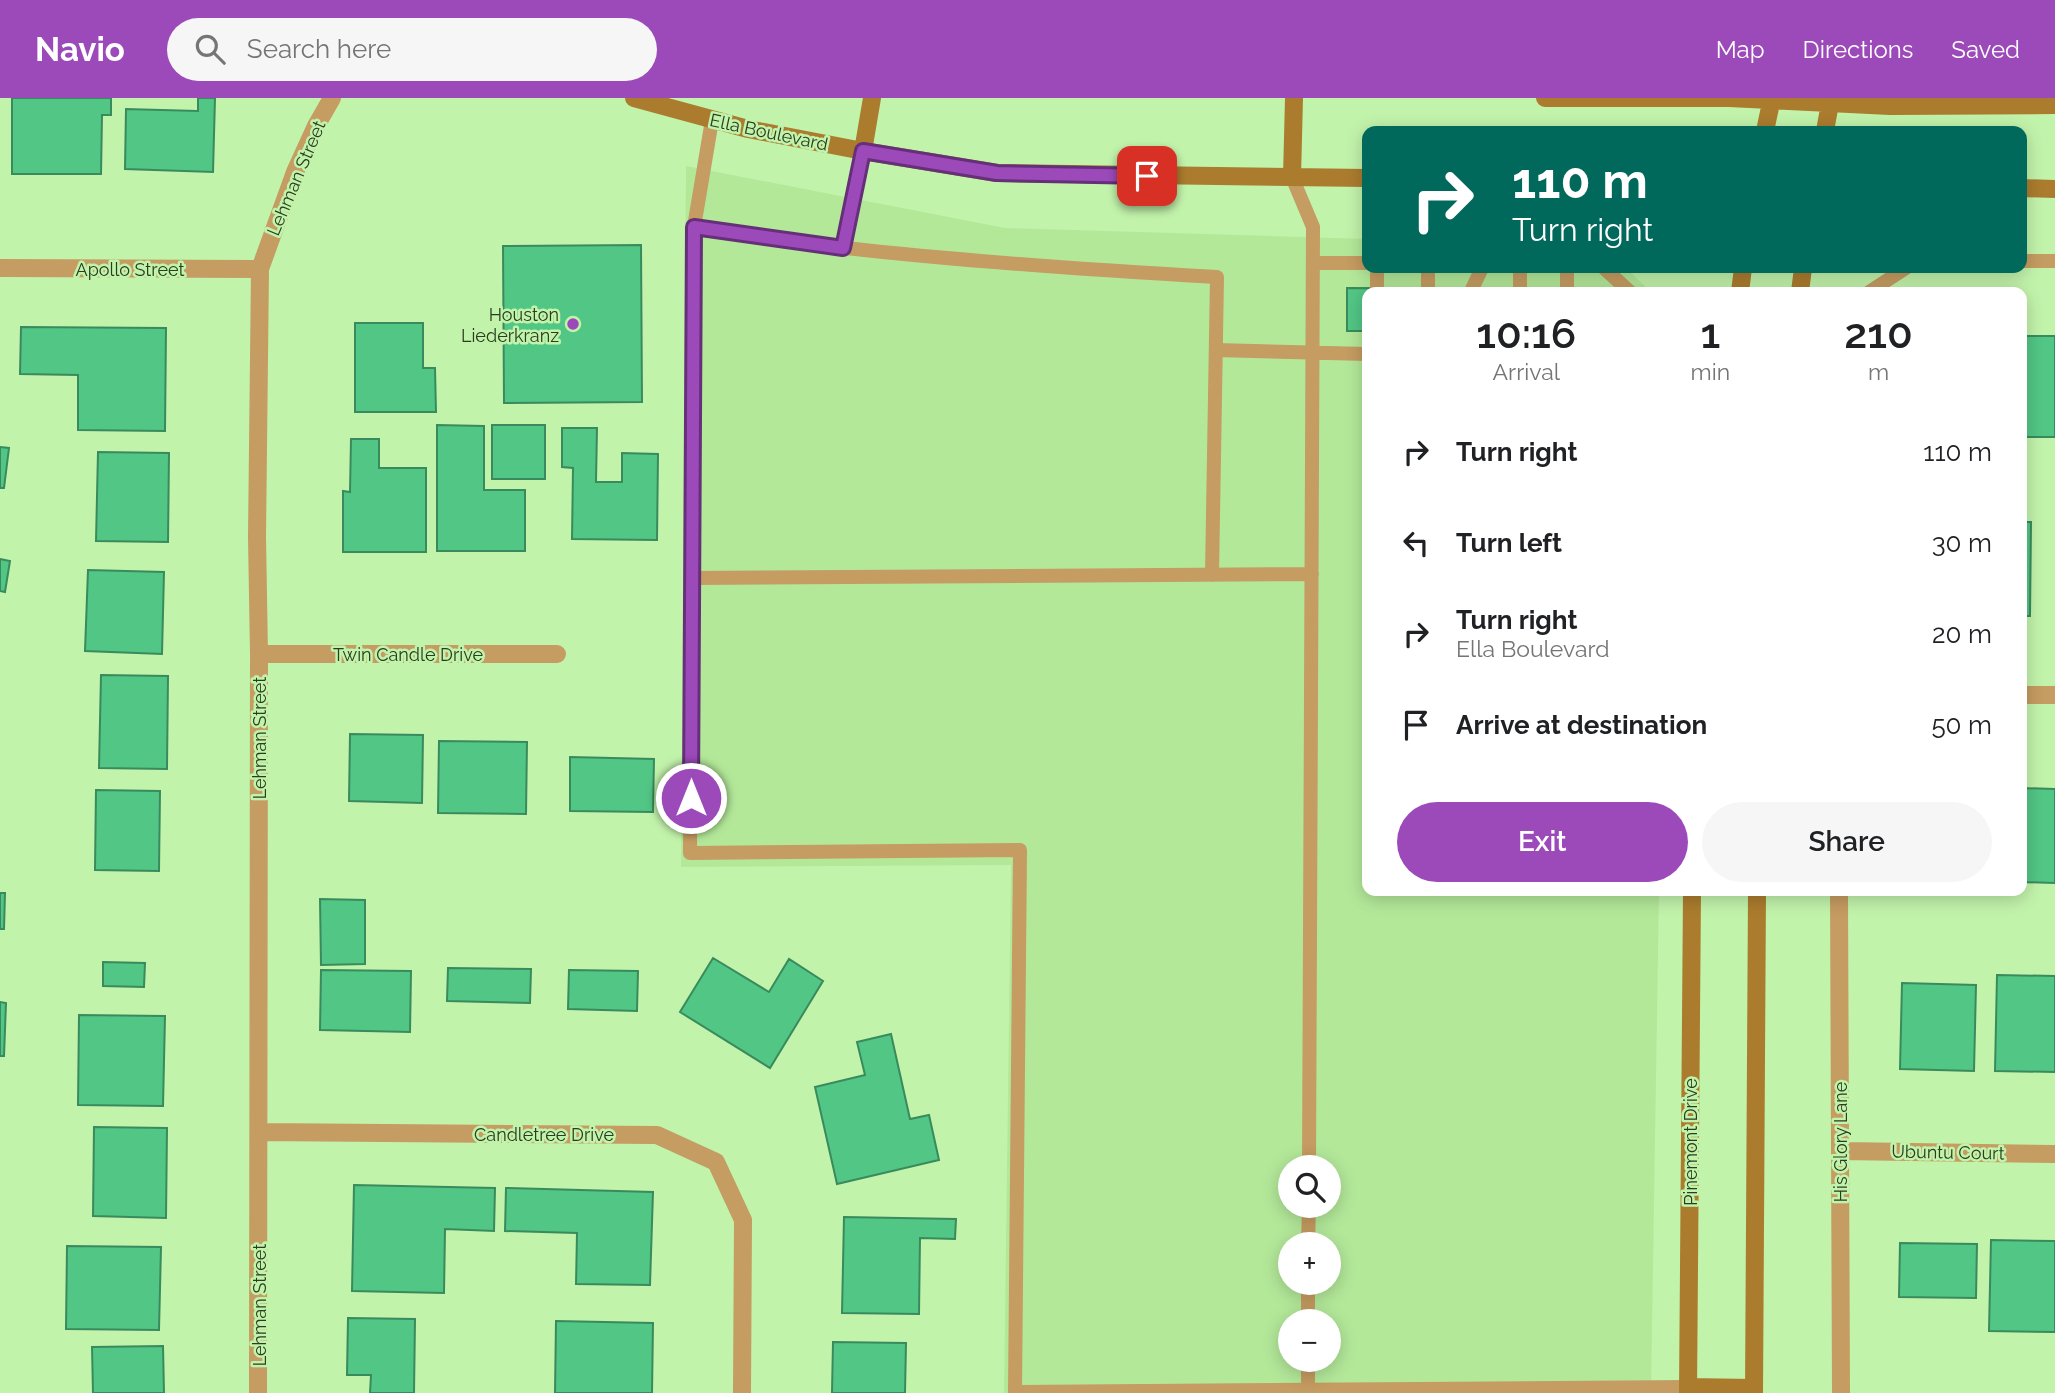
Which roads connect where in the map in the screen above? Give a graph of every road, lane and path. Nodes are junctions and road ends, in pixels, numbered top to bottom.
1 (332, 98) edge
2 (634, 98) edge
3 (872, 98) edge
4 (1294, 98) edge
5 (1545, 98) edge
6 (1665, 98) edge
7 (1771, 99) edge
8 (1830, 101) edge
9 (2055, 105) edge
10 (712, 120) junction
11 (1766, 126) edge
12 (1826, 126) edge
13 (863, 151) junction
14 (1292, 177) junction
15 (1362, 178) edge
16 (2027, 188) edge
17 (2055, 189) edge
18 (694, 227) junction
19 (843, 248) junction
20 (2027, 261) edge
21 (2055, 261) edge
22 (1313, 263) junction
23 (1362, 263) edge
24 (0, 268) edge
25 (260, 269) junction
26 (1609, 273) edge
27 (1898, 273) edge
28 (1625, 287) edge
29 (1877, 287) edge
30 (1216, 350) junction
31 (1314, 353) junction
32 (1362, 354) edge
33 (1212, 575) junction
34 (1312, 575) junction
35 (693, 578) junction
36 (259, 654) junction
37 (557, 654) dead end
38 (2027, 695) edge
39 (2055, 695) edge
40 (1692, 896) edge
41 (1757, 896) edge
42 (1839, 896) edge
43 (259, 1132) junction
44 (1840, 1151) junction
45 (2055, 1154) edge
46 (1309, 1155) edge
47 (1308, 1372) edge
48 (1308, 1389) junction
49 (1452, 1390) edge
50 (1504, 1390) edge
51 (1688, 1390) edge
52 (1754, 1390) edge
53 (258, 1393) edge
54 (742, 1393) edge
55 (1841, 1393) edge

1 - 25 street, Lehman Street
2 - 10 main road, Ella Boulevard
3 - 13 main road
4 - 14 main road
5 - 6 main road
6 - 7 main road
7 - 8 main road
7 - 11 main road
8 - 9 main road
8 - 12 main road
10 - 13 main road, Ella Boulevard
10 - 18 lane
13 - 14 main road, Ella Boulevard
13 - 19 lane
14 - 15 main road, Ella Boulevard
14 - 22 lane
16 - 17 main road
18 - 19 lane
18 - 35 lane
19 - 30 lane
20 - 21 lane
22 - 23 lane
22 - 31 lane
24 - 25 street, Apollo Street
25 - 36 street, Lehman Street
26 - 28 lane
27 - 29 lane
30 - 31 lane
30 - 33 lane
31 - 32 lane
31 - 34 lane
33 - 34 lane
33 - 35 lane
34 - 46 lane
35 - 48 lane
36 - 37 street, Twin Candle Drive
36 - 43 street, Lehman Street
38 - 39 street
40 - 51 main road, Pinemont Drive
41 - 52 main road
42 - 44 street, His Glory Lane
43 - 53 street, Lehman Street
43 - 54 street, Candletree Drive
44 - 45 street, Ubuntu Court
44 - 55 street, His Glory Lane
47 - 48 lane
48 - 49 lane
49 - 50 lane
50 - 51 lane
51 - 52 main road

